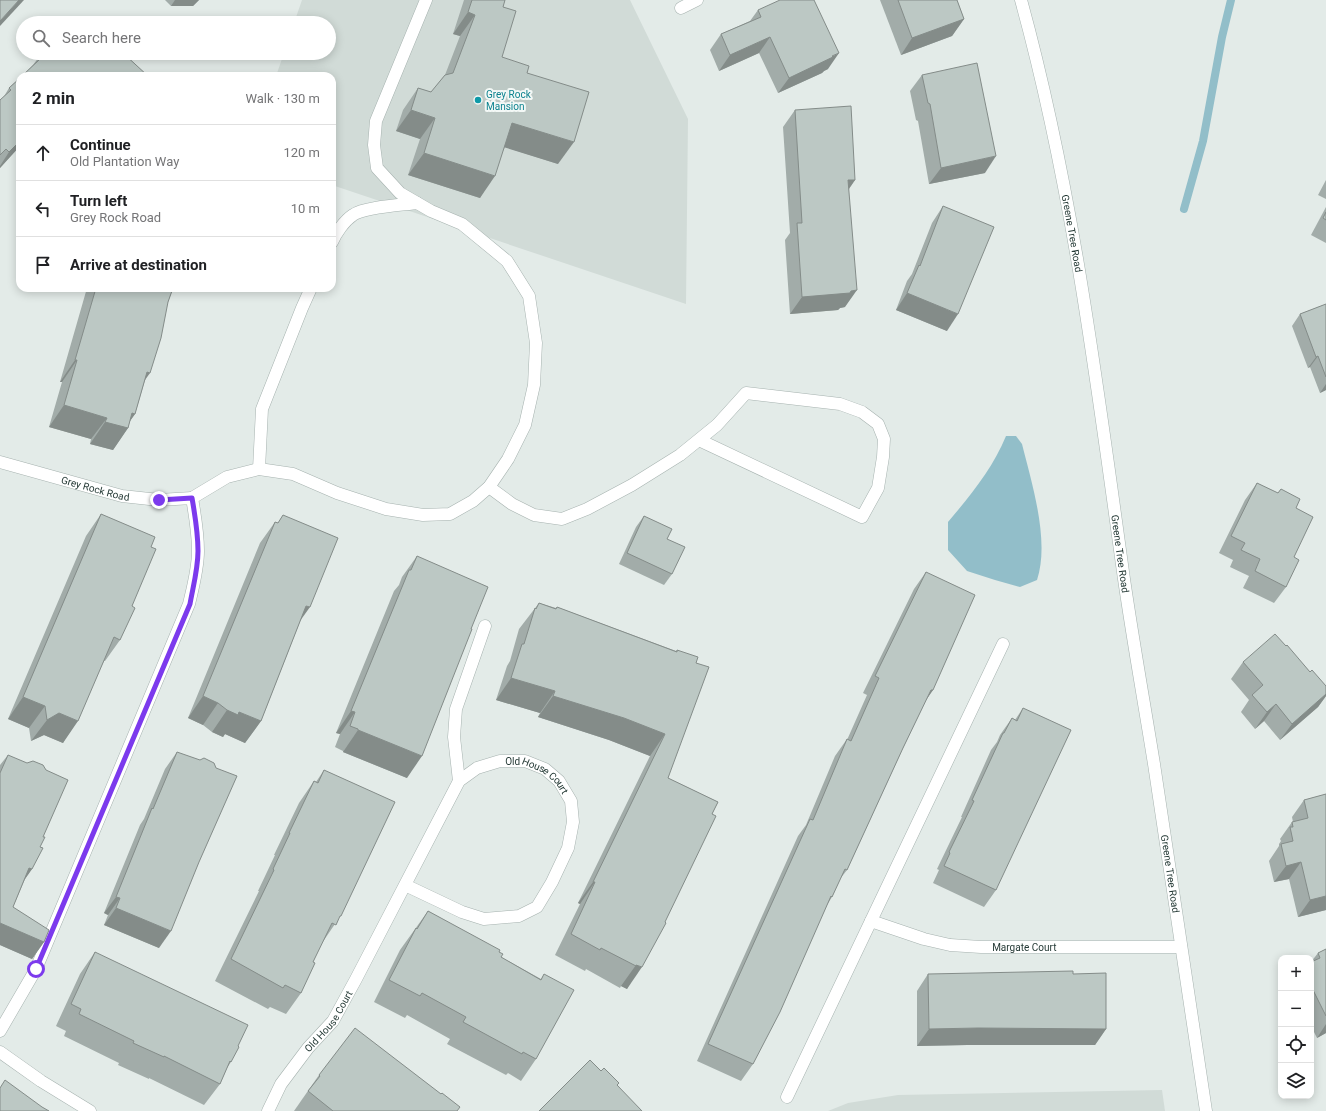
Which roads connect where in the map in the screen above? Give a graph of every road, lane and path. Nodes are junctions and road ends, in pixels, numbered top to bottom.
1 (426, 0) edge
2 (697, 0) edge
3 (1021, 0) edge
4 (681, 8) dead end
5 (417, 203) junction
6 (336, 233) edge
7 (309, 292) edge
8 (699, 440) junction
9 (0, 462) edge
10 (259, 468) junction
11 (489, 487) junction
12 (192, 498) junction
13 (485, 626) dead end
14 (1003, 644) dead end
15 (460, 781) junction
16 (406, 885) junction
17 (871, 921) junction
18 (1181, 947) junction
19 (0, 1031) edge
20 (0, 1052) edge
21 (787, 1097) dead end
22 (90, 1111) edge
23 (268, 1111) edge
24 (1206, 1111) edge

1 - 5 street
2 - 4 street
3 - 18 street, Greene Tree Road
5 - 6 street
5 - 11 street
7 - 10 street
8 - 8 street
8 - 11 street
9 - 12 street, Grey Rock Road
10 - 11 street
10 - 12 street
12 - 19 street
13 - 15 street
14 - 17 street
15 - 16 street, Old House Court
15 - 16 street, Old House Court
16 - 23 street, Old House Court
17 - 18 street, Margate Court
17 - 21 street
18 - 24 street, Greene Tree Road
20 - 22 street

